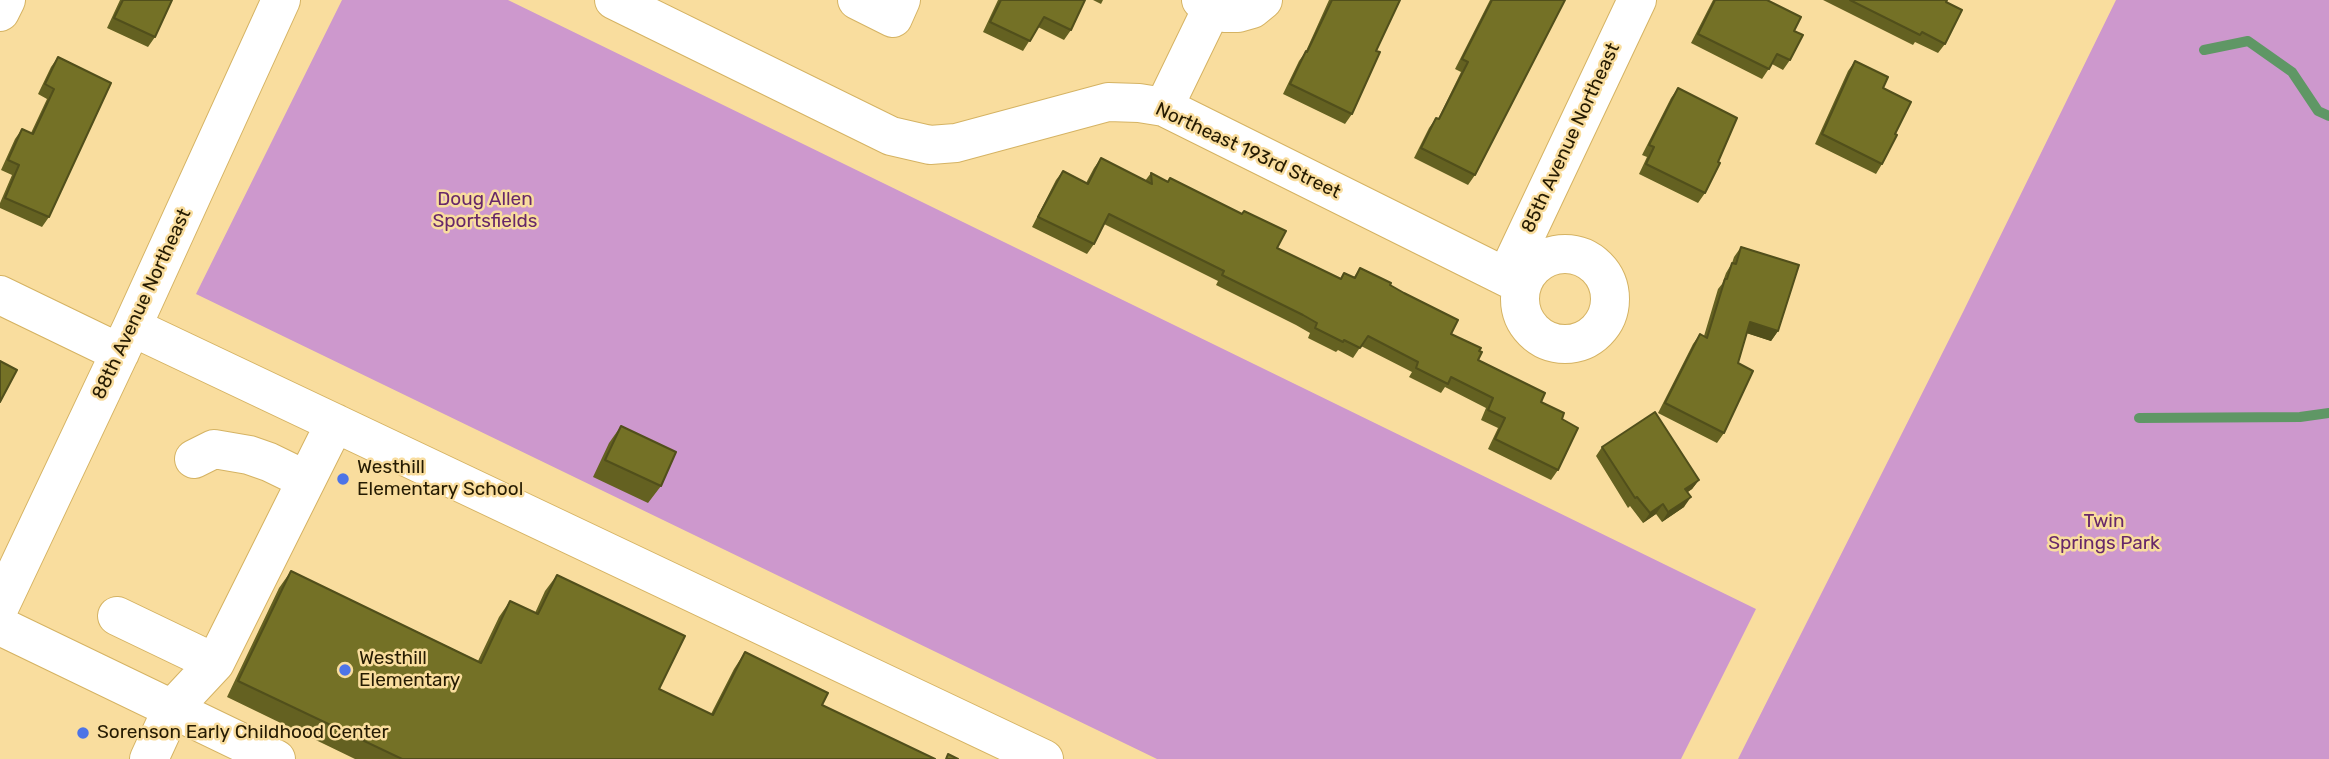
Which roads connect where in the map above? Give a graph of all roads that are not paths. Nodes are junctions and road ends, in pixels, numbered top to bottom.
1 (6, 0) edge
2 (281, 0) edge
3 (614, 0) edge
4 (857, 0) edge
5 (901, 0) edge
6 (1264, 0) edge
7 (1637, 0) edge
8 (1206, 4) edge
9 (0, 12) edge
10 (1164, 107) junction
11 (1514, 281) joint
12 (0, 295) edge
13 (126, 340) junction
14 (335, 424) junction
15 (194, 458) dead end
16 (306, 480) junction
17 (0, 606) edge
18 (117, 616) dead end
19 (0, 626) edge
20 (215, 663) junction
21 (172, 709) junction
22 (149, 759) edge
23 (276, 759) edge
24 (1044, 759) edge

1 - 9 street
2 - 13 street, 88th Avenue Northeast
3 - 10 street, Northeast 193rd Street
4 - 5 street
6 - 8 street
7 - 11 street, 85th Avenue Northeast
8 - 10 street
10 - 11 street, Northeast 193rd Street
12 - 13 street
13 - 14 street
13 - 17 street, 88th Avenue Northeast
14 - 16 street
14 - 24 street
15 - 16 street
16 - 20 street
18 - 20 street
19 - 21 street
20 - 21 street
21 - 22 street
21 - 23 street

